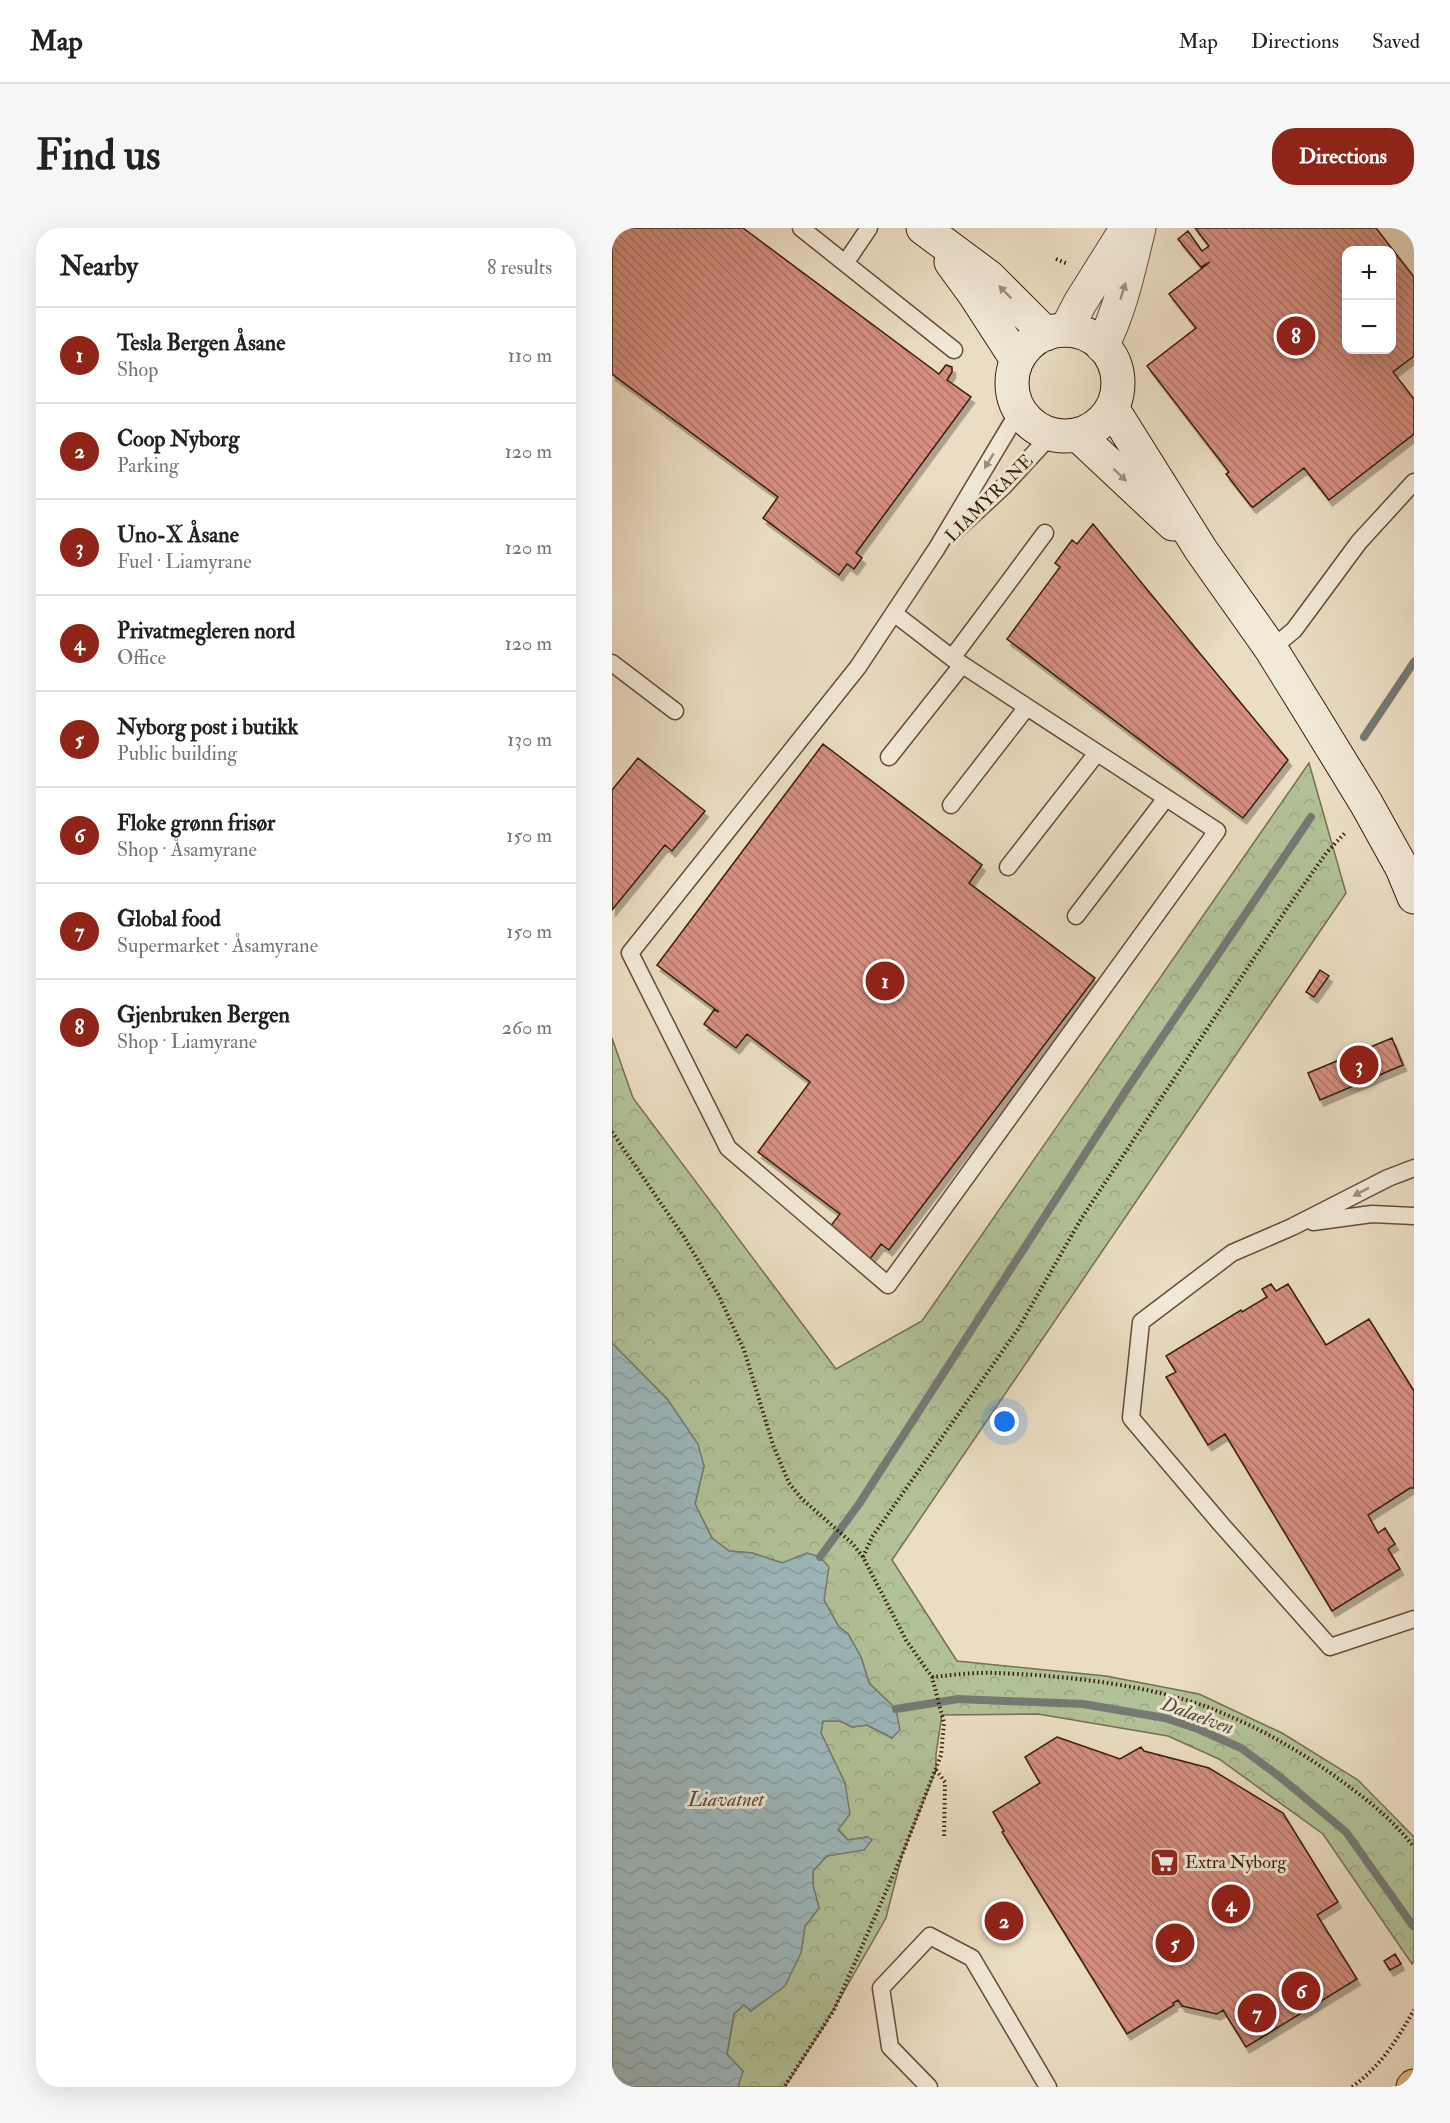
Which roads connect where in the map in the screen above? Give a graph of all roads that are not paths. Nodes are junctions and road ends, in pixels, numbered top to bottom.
1 (801, 228) edge
2 (869, 228) edge
3 (1127, 228) edge
4 (1139, 228) edge
5 (925, 230) edge
6 (846, 262) junction
7 (1056, 332) junction
8 (1102, 345) junction
9 (954, 350) dead end
10 (1017, 360) junction
11 (1112, 408) junction
12 (1020, 411) junction
13 (1064, 435) junction
14 (1414, 482) edge
15 (1045, 533) dead end
16 (937, 548) junction
17 (1201, 550) junction
18 (895, 614) junction
19 (1271, 649) junction
20 (957, 661) junction
21 (612, 663) edge
22 (1027, 707) junction
23 (675, 711) dead end
24 (1097, 753) junction
25 (889, 757) dead end
26 (1166, 798) junction
27 (951, 805) dead end
28 (1008, 867) dead end
29 (1414, 897) edge
30 (1076, 916) dead end
31 (1414, 1168) edge
32 (1414, 1216) edge
33 (1297, 1224) junction
34 (1414, 1619) edge
35 (930, 2087) edge
36 (1048, 2087) edge

1 - 6 lane
2 - 6 lane
3 - 7 main road
8 -> 4 main road
7 -> 5 main road
5 - 10 main road
6 - 9 lane
7 - 8 main road
7 - 10 main road
8 - 11 main road
10 - 12 main road
11 - 13 main road
11 - 17 main road
12 - 13 main road
12 -> 16 lane, LIAMYRANE
13 - 16 lane, LIAMYRANE
13 -> 17 main road
14 - 19 lane
15 - 20 lane
16 - 18 lane
17 - 19 main road
18 - 20 lane
18 - 26 lane
19 - 29 main road
20 - 22 lane
20 - 25 lane
21 - 23 lane
22 - 24 lane
22 - 27 lane
24 - 26 lane
24 - 28 lane
26 - 30 lane
31 -> 33 lane
32 - 33 lane
33 - 34 lane
35 - 36 lane

